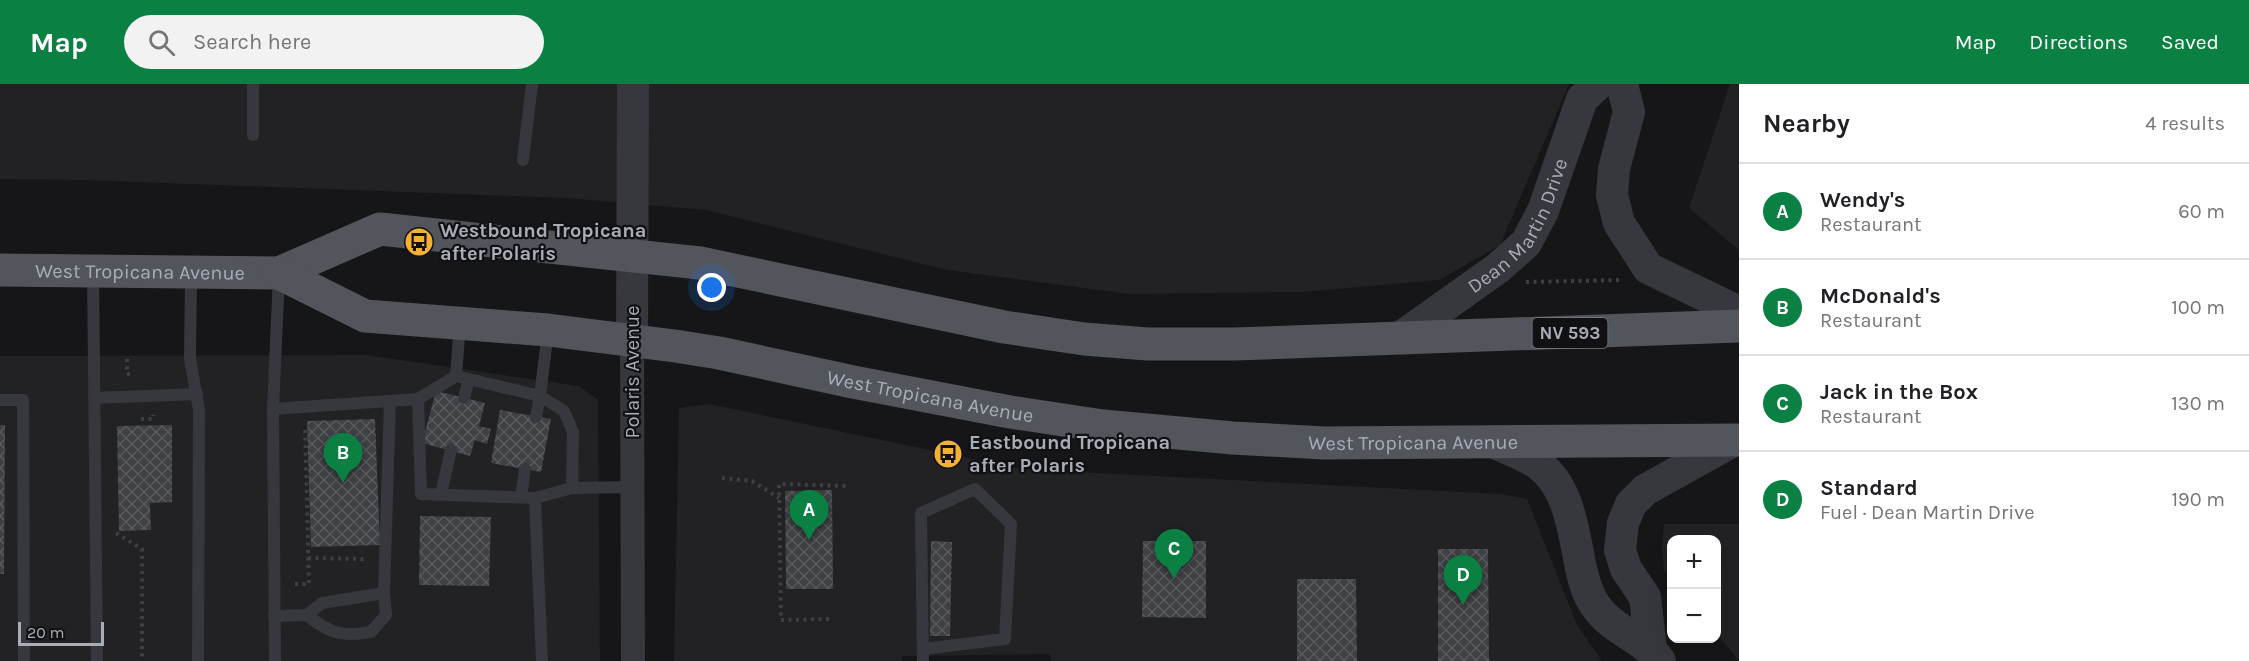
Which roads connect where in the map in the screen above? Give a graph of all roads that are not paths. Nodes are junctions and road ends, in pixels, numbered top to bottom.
1 (253, 84) edge
2 (532, 84) edge
3 (633, 84) edge
4 (1598, 84) edge
5 (1622, 84) edge
6 (253, 135) dead end
7 (523, 160) dead end
8 (632, 255) junction
9 (0, 270) edge
10 (93, 271) junction
11 (191, 272) junction
12 (279, 273) junction
13 (1739, 312) edge
14 (460, 322) junction
15 (1739, 326) edge
16 (548, 330) junction
17 (1401, 337) junction
18 (632, 341) junction
19 (456, 376) junction
20 (469, 379) junction
21 (196, 394) junction
22 (540, 396) junction
23 (94, 398) junction
24 (464, 398) dead end
25 (417, 399) junction
26 (0, 400) edge
27 (390, 401) junction
28 (273, 409) junction
29 (536, 417) dead end
30 (1737, 440) edge
31 (1493, 442) junction
32 (450, 450) dead end
33 (525, 469) dead end
34 (632, 487) junction
35 (572, 488) junction
36 (441, 494) junction
37 (521, 497) junction
38 (535, 498) junction
39 (384, 592) junction
40 (307, 615) junction
41 (274, 616) junction
42 (923, 655) edge
43 (1656, 655) edge
44 (24, 661) edge
45 (97, 661) edge
46 (198, 661) edge
47 (276, 661) edge
48 (542, 661) edge
49 (633, 661) edge

1 - 6 lane
2 - 7 lane
3 - 8 street, Polaris Avenue
4 - 17 street, Dean Martin Drive
5 - 13 street
8 - 12 main road, West Tropicana Avenue
8 - 17 main road, West Tropicana Avenue
8 - 18 street, Polaris Avenue
9 - 10 main road, West Tropicana Avenue
10 - 11 main road, West Tropicana Avenue
10 - 23 lane
11 - 12 main road, West Tropicana Avenue
11 - 21 lane
12 - 14 main road, West Tropicana Avenue
12 - 28 lane
14 - 16 main road, West Tropicana Avenue
14 - 19 lane
15 - 17 main road, West Tropicana Avenue / NV 593
16 - 18 main road, West Tropicana Avenue
16 - 22 lane
18 - 31 main road, West Tropicana Avenue
18 - 34 street, Polaris Avenue
19 - 20 lane
19 - 25 lane
20 - 22 lane
20 - 24 lane
21 - 23 lane
21 - 46 lane
22 - 29 lane
22 - 35 lane
23 - 45 lane
25 - 27 lane
25 - 36 lane
26 - 44 lane
27 - 28 lane
27 - 39 lane
28 - 41 lane
30 - 31 main road, West Tropicana Avenue
30 - 43 street
31 - 43 street
32 - 36 lane
33 - 37 lane
34 - 35 lane
34 - 49 street, Polaris Avenue
35 - 38 lane
36 - 37 lane
37 - 38 lane
38 - 48 lane
39 - 40 lane
39 - 40 lane
40 - 41 lane
41 - 47 lane
42 - 42 lane

